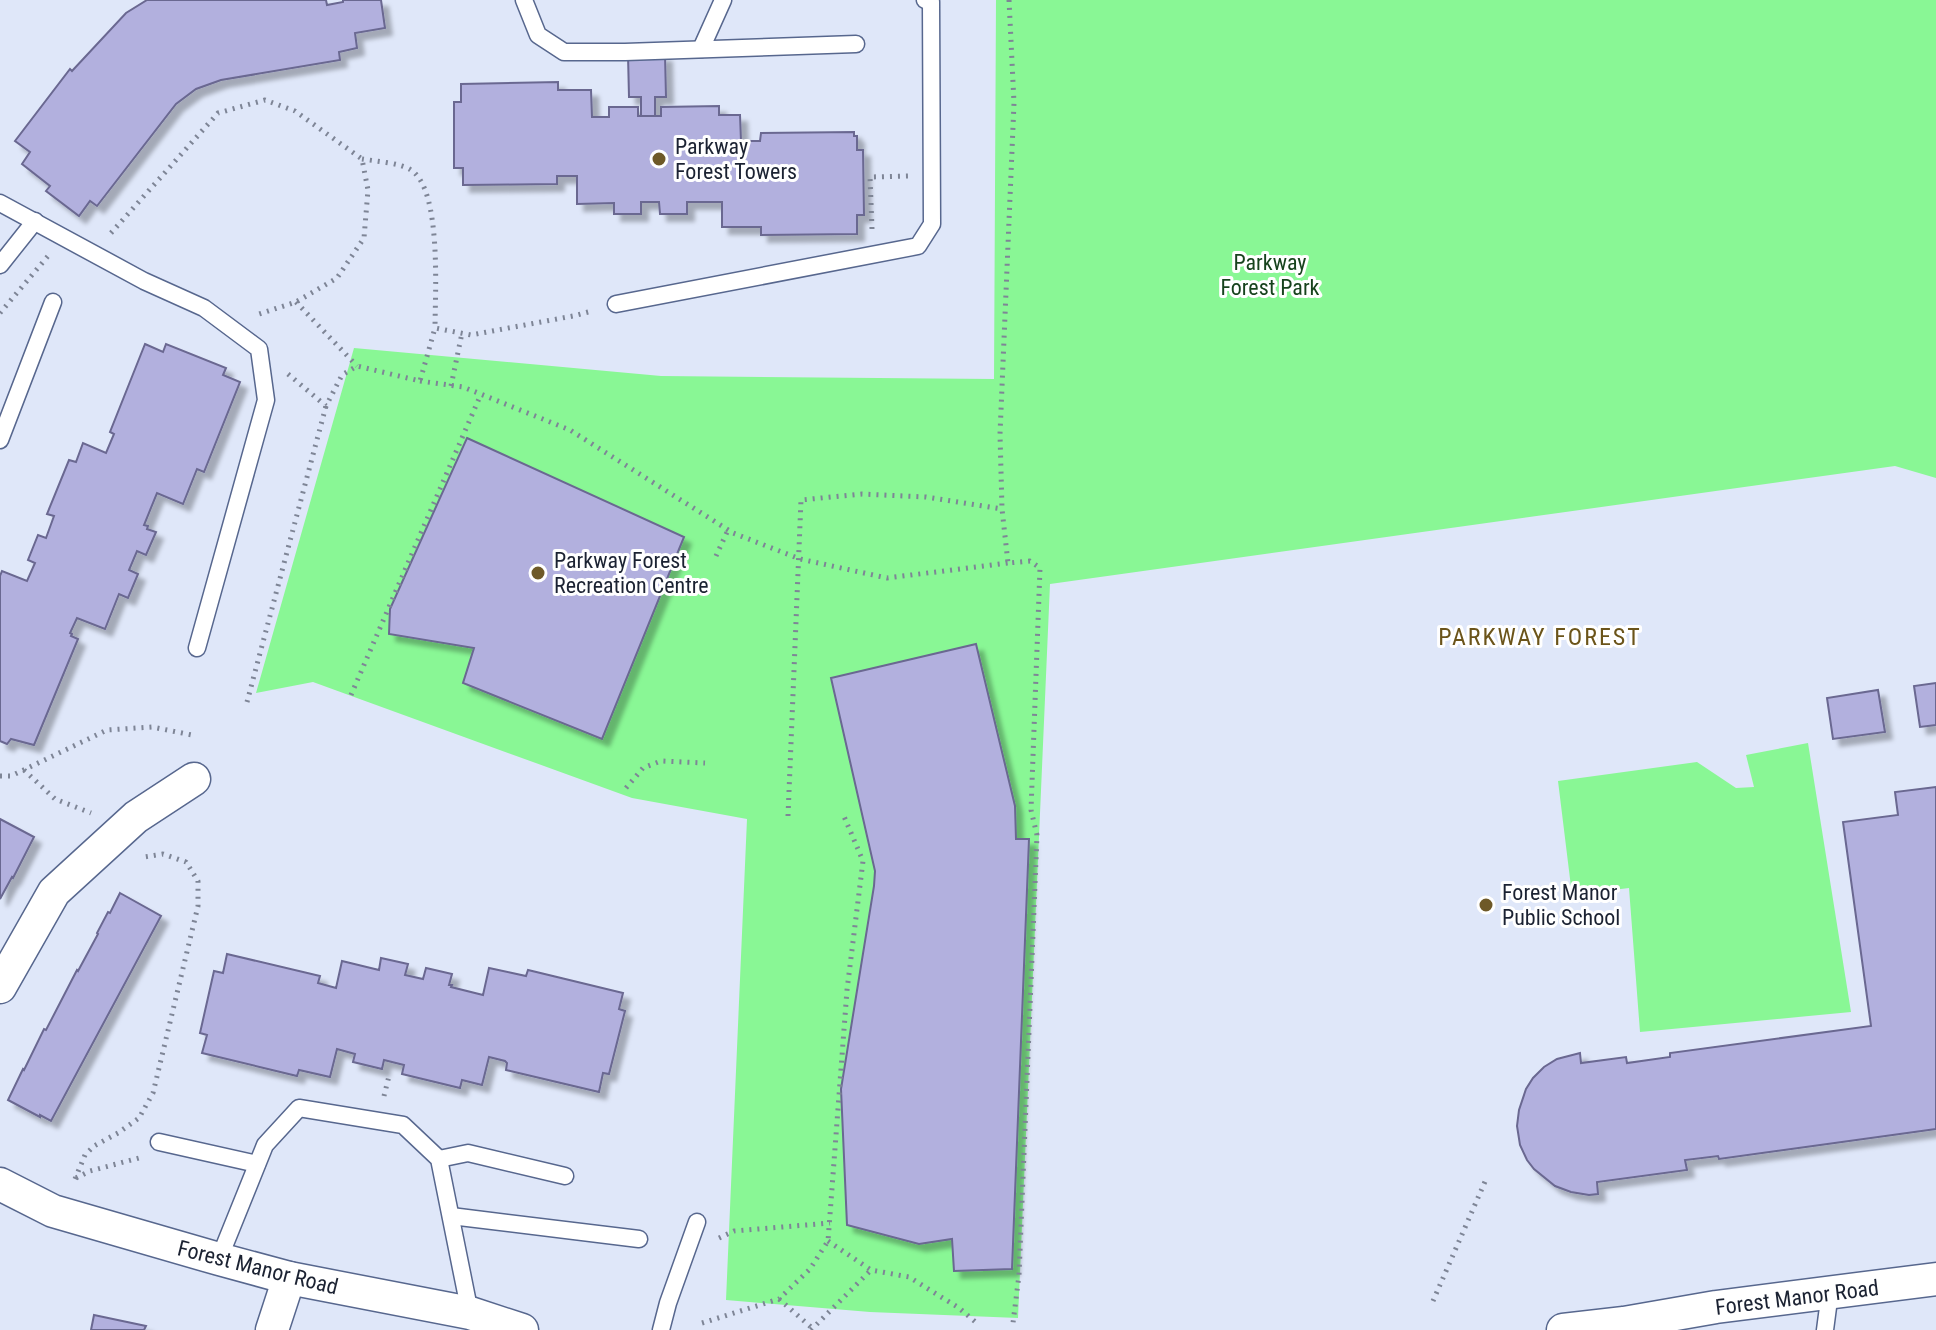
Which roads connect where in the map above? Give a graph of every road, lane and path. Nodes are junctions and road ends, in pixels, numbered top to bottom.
1 (524, 0) edge
2 (723, 0) edge
3 (925, 0) edge
4 (1009, 0) edge
5 (856, 44) dead end
6 (701, 49) junction
7 (362, 159) junction
8 (932, 175) junction
9 (0, 203) edge
10 (35, 221) junction
11 (111, 233) dead end
12 (873, 254) junction
13 (48, 255) dead end
14 (0, 265) edge
15 (53, 302) dead end
16 (296, 302) junction
17 (616, 304) joint
18 (0, 313) edge
19 (256, 315) dead end
20 (435, 328) junction
21 (462, 333) junction
22 (259, 349) junction
23 (357, 366) junction
24 (420, 381) junction
25 (451, 386) junction
26 (481, 394) junction
27 (326, 406) junction
28 (0, 440) edge
29 (1002, 509) junction
30 (728, 530) junction
31 (716, 556) dead end
32 (800, 559) junction
33 (1008, 563) junction
34 (197, 648) dead end
35 (351, 695) dead end
36 (247, 702) dead end
37 (192, 735) dead end
38 (705, 763) dead end
39 (24, 770) junction
40 (0, 776) edge
41 (194, 779) dead end
42 (626, 788) dead end
43 (96, 814) dead end
44 (843, 814) dead end
45 (788, 816) dead end
46 (141, 857) dead end
47 (0, 987) edge
48 (389, 1076) dead end
49 (383, 1101) dead end
50 (162, 1142) joint
51 (439, 1159) junction
52 (257, 1164) junction
53 (565, 1176) dead end
54 (1487, 1177) dead end
55 (0, 1184) edge
56 (451, 1216) junction
57 (697, 1222) dead end
58 (830, 1223) junction
59 (639, 1239) dead end
60 (714, 1240) dead end
61 (828, 1241) junction
62 (219, 1259) junction
63 (871, 1270) junction
64 (289, 1278) junction
65 (1936, 1279) edge
66 (1830, 1292) junction
67 (779, 1299) junction
68 (1433, 1301) dead end
69 (470, 1313) junction
70 (702, 1323) dead end
71 (1013, 1323) dead end
72 (979, 1325) dead end
73 (1598, 1328) edge
74 (812, 1329) edge
75 (272, 1330) edge
76 (522, 1330) edge
77 (661, 1330) edge
78 (1563, 1330) edge
79 (1825, 1330) edge

1 - 6 lane
2 - 6 lane
3 - 8 lane
4 - 29 path
5 - 6 lane
7 - 11 path
7 - 16 path
7 - 20 path
8 - 12 lane
8 - 12 path
9 - 10 lane
10 - 14 lane
10 - 22 lane
12 - 17 lane
13 - 18 path
15 - 28 lane
16 - 19 path
16 - 23 path
17 - 21 path
20 - 21 path
20 - 24 path
21 - 25 path
22 - 27 path
22 - 34 lane
23 - 24 path
23 - 27 path
24 - 25 path
25 - 26 path
26 - 30 path
26 - 35 path
27 - 36 path
29 - 32 path
29 - 33 path
30 - 31 path
30 - 32 path
32 - 33 path
32 - 45 path
33 - 71 path
37 - 39 path
38 - 42 path
39 - 40 path
39 - 43 path
41 - 47 street
44 - 58 path
46 - 50 path
48 - 49 path
50 - 52 lane
51 - 52 lane
51 - 53 lane
51 - 56 lane
52 - 62 lane
54 - 68 path
55 - 62 street, Forest Manor Road
56 - 59 lane
56 - 69 lane
57 - 77 lane
58 - 60 path
58 - 61 path
61 - 63 path
61 - 67 path
62 - 64 street, Forest Manor Road
63 - 72 path
63 - 74 path
64 - 69 street, Forest Manor Road
64 - 75 street
65 - 66 street, Forest Manor Road
66 - 73 street, Forest Manor Road
66 - 79 lane
67 - 70 path
67 - 74 path
69 - 76 street, Forest Manor Road
73 - 78 street, Forest Manor Road

